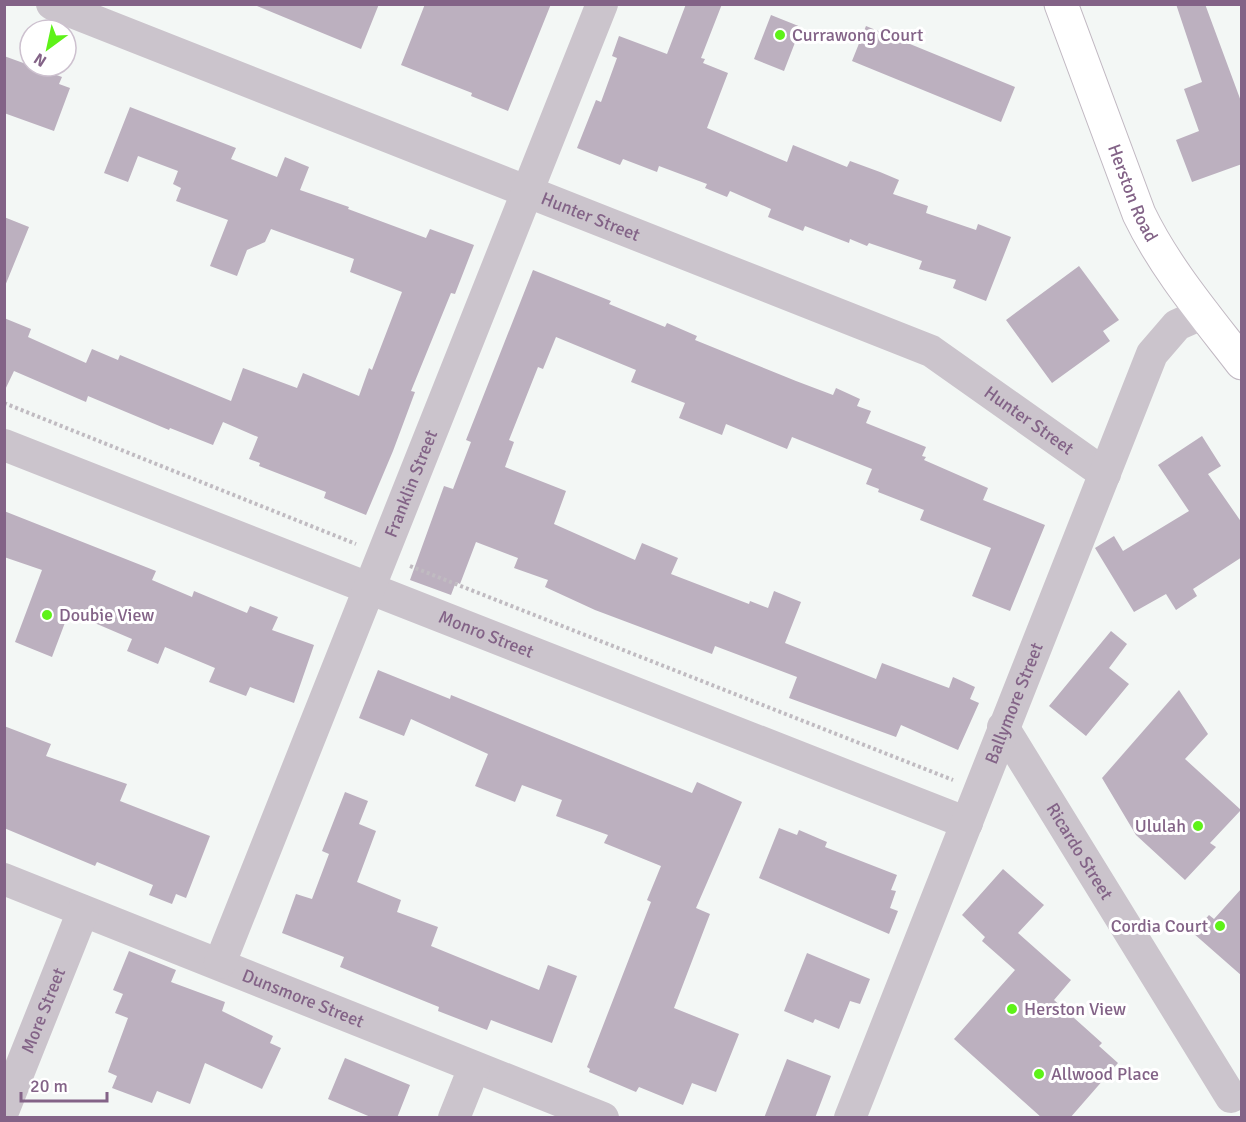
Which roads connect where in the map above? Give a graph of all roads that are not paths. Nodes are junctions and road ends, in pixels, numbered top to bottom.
1 (52, 4) edge
2 (602, 4) edge
3 (1061, 4) edge
4 (527, 194) junction
5 (1204, 312) junction
6 (1242, 363) edge
7 (4, 445) edge
8 (1105, 474) junction
9 (370, 589) junction
10 (1003, 726) junction
11 (967, 823) junction
12 (4, 879) edge
13 (83, 911) junction
14 (220, 963) junction
15 (474, 1068) junction
16 (1231, 1097) dead end
17 (4, 1109) edge
18 (454, 1118) edge
19 (603, 1118) edge
20 (850, 1118) edge

1 - 4 street, Hunter Street
2 - 4 street, Franklin Street
3 - 5 main road, Herston Road
4 - 8 street, Hunter Street
4 - 9 street, Franklin Street
5 - 6 main road, Herston Road
5 - 8 street, Ballymore Street
7 - 9 street, Monro Street
8 - 10 street, Ballymore Street
9 - 11 street, Monro Street
9 - 14 street, Franklin Street
10 - 11 street, Ballymore Street
10 - 16 street, Ricardo Street
11 - 20 street, Ballymore Street
12 - 13 street, Dunsmore Street
13 - 14 street, Dunsmore Street
13 - 17 street, More Street
14 - 15 street, Dunsmore Street
15 - 18 street
15 - 19 street, Dunsmore Street

